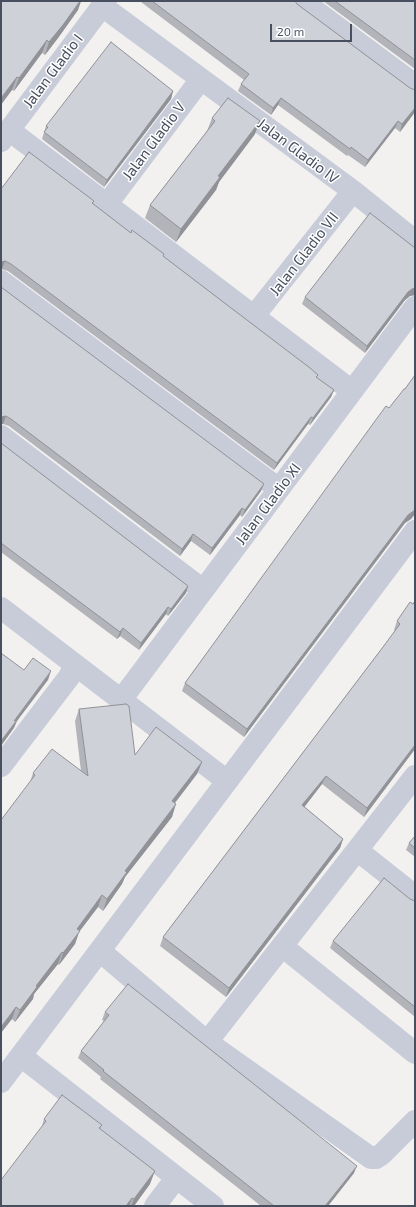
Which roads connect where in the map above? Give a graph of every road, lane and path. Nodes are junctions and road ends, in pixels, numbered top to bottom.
1 (302, 1) edge
2 (104, 3) edge
3 (201, 79) junction
4 (415, 85) edge
5 (5, 136) edge
6 (353, 191) junction
7 (107, 204) junction
8 (415, 241) edge
9 (1, 281) edge
10 (415, 307) edge
11 (254, 316) junction
12 (352, 391) junction
13 (1, 436) edge
14 (279, 489) junction
15 (415, 531) edge
16 (203, 590) junction
17 (1, 608) edge
18 (75, 665) junction
19 (121, 700) junction
20 (1, 766) edge
21 (415, 776) edge
22 (227, 781) junction
23 (357, 850) junction
24 (415, 896) edge
25 (282, 946) junction
26 (100, 951) junction
27 (206, 1042) junction
28 (415, 1053) edge
29 (21, 1056) junction
30 (1, 1082) edge
31 (415, 1122) edge
32 (176, 1178) junction
33 (155, 1206) edge
34 (213, 1206) edge

1 - 4 street
2 - 3 street, Jalan Gladio IV
2 - 5 street, Jalan Gladio I
3 - 6 street, Jalan Gladio IV
3 - 7 street, Jalan Gladio V
5 - 7 street
6 - 8 street, Jalan Gladio IV
6 - 11 street, Jalan Gladio VII
7 - 11 street
9 - 14 street
10 - 12 street, Jalan Gladio XI
11 - 12 street
12 - 14 street, Jalan Gladio XI
13 - 16 street
14 - 16 street, Jalan Gladio XI
15 - 22 street
16 - 19 street, Jalan Gladio XI
17 - 18 street
18 - 19 street
18 - 20 street
19 - 22 street
21 - 23 street
22 - 26 street
23 - 24 street
23 - 25 street
25 - 27 street
25 - 28 street
26 - 27 street
26 - 29 street
27 - 31 street
29 - 30 street
29 - 32 street
32 - 33 street
32 - 34 street

